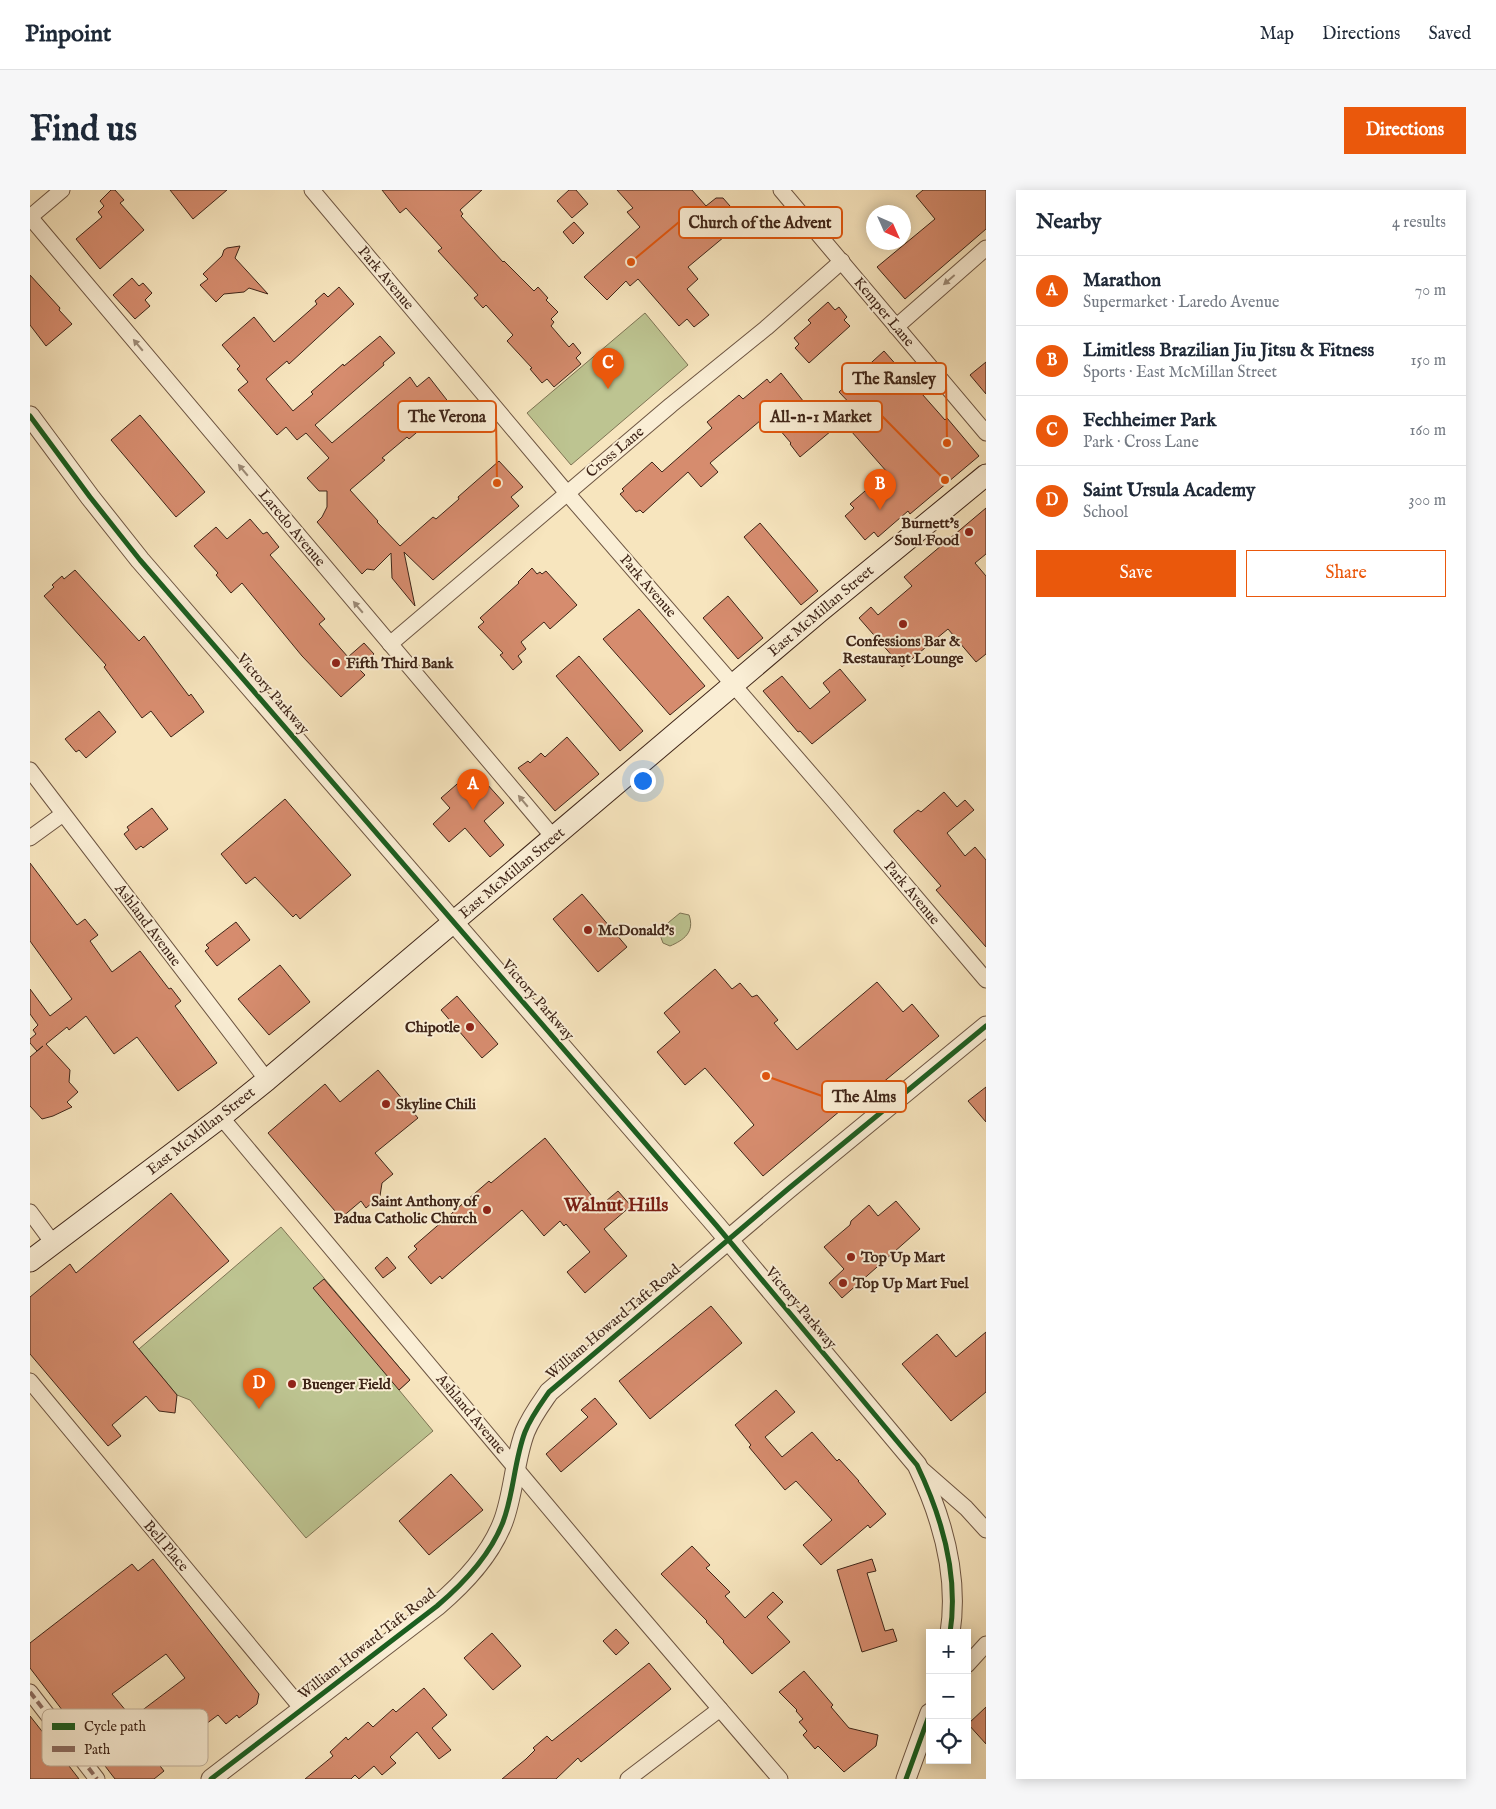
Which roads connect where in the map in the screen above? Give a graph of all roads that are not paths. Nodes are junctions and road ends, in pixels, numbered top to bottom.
1 (62, 190) edge
2 (312, 190) edge
3 (781, 190) edge
4 (30, 217) edge
5 (986, 248) edge
6 (842, 262) junction
7 (896, 326) junction
8 (30, 416) edge
9 (986, 433) edge
10 (986, 474) edge
11 (567, 493) junction
12 (390, 644) junction
13 (733, 685) junction
14 (30, 770) edge
15 (62, 814) junction
16 (30, 838) edge
17 (554, 838) junction
18 (454, 922) junction
19 (986, 980) edge
20 (986, 1026) edge
21 (267, 1080) junction
22 (220, 1117) junction
23 (30, 1212) edge
24 (729, 1240) junction
25 (53, 1243) junction
26 (30, 1261) edge
27 (30, 1381) edge
28 (917, 1465) junction
29 (516, 1468) junction
30 (986, 1530) edge
31 (950, 1629) edge
32 (986, 1644) edge
33 (971, 1661) edge
34 (30, 1692) edge
35 (43, 1709) edge
36 (720, 1709) junction
37 (303, 1710) junction
38 (927, 1719) edge
39 (87, 1766) edge
40 (97, 1779) edge
41 (211, 1779) edge
42 (628, 1779) edge
43 (780, 1779) edge
44 (906, 1779) edge

1 - 4 street
2 - 11 street, Park Avenue
3 - 6 street, Kemper Lane
12 -> 4 street, Laredo Avenue
5 -> 7 street
6 - 7 street, Kemper Lane
6 - 11 street, Cross Lane
7 - 9 street, Kemper Lane
8 - 18 street, Victory Parkway
10 - 13 main road, East McMillan Street
11 - 12 street, Cross Lane
11 - 13 street, Park Avenue
17 -> 12 street, Laredo Avenue
13 - 17 main road, East McMillan Street
13 - 19 street, Park Avenue
14 - 15 street, Ashland Avenue
15 - 16 street
15 - 21 street, Ashland Avenue
17 - 18 main road, East McMillan Street
18 - 21 main road, East McMillan Street
18 - 24 street, Victory Parkway
20 - 24 street, William Howard Taft Road
21 - 22 main road, East McMillan Street
22 - 25 main road, East McMillan Street
22 - 29 street, Ashland Avenue
23 - 25 street
24 - 28 street, Victory Parkway
24 - 29 street, William Howard Taft Road
25 - 26 main road, East McMillan Street
27 - 37 street, Bell Place
28 - 30 street
28 - 31 street, Victory Parkway
29 - 36 street, Ashland Avenue
29 - 37 street, William Howard Taft Road
32 - 33 street
34 - 35 street
36 - 42 street
36 - 43 street, Ashland Avenue
37 - 41 street, William Howard Taft Road
38 - 44 street
39 - 40 street

